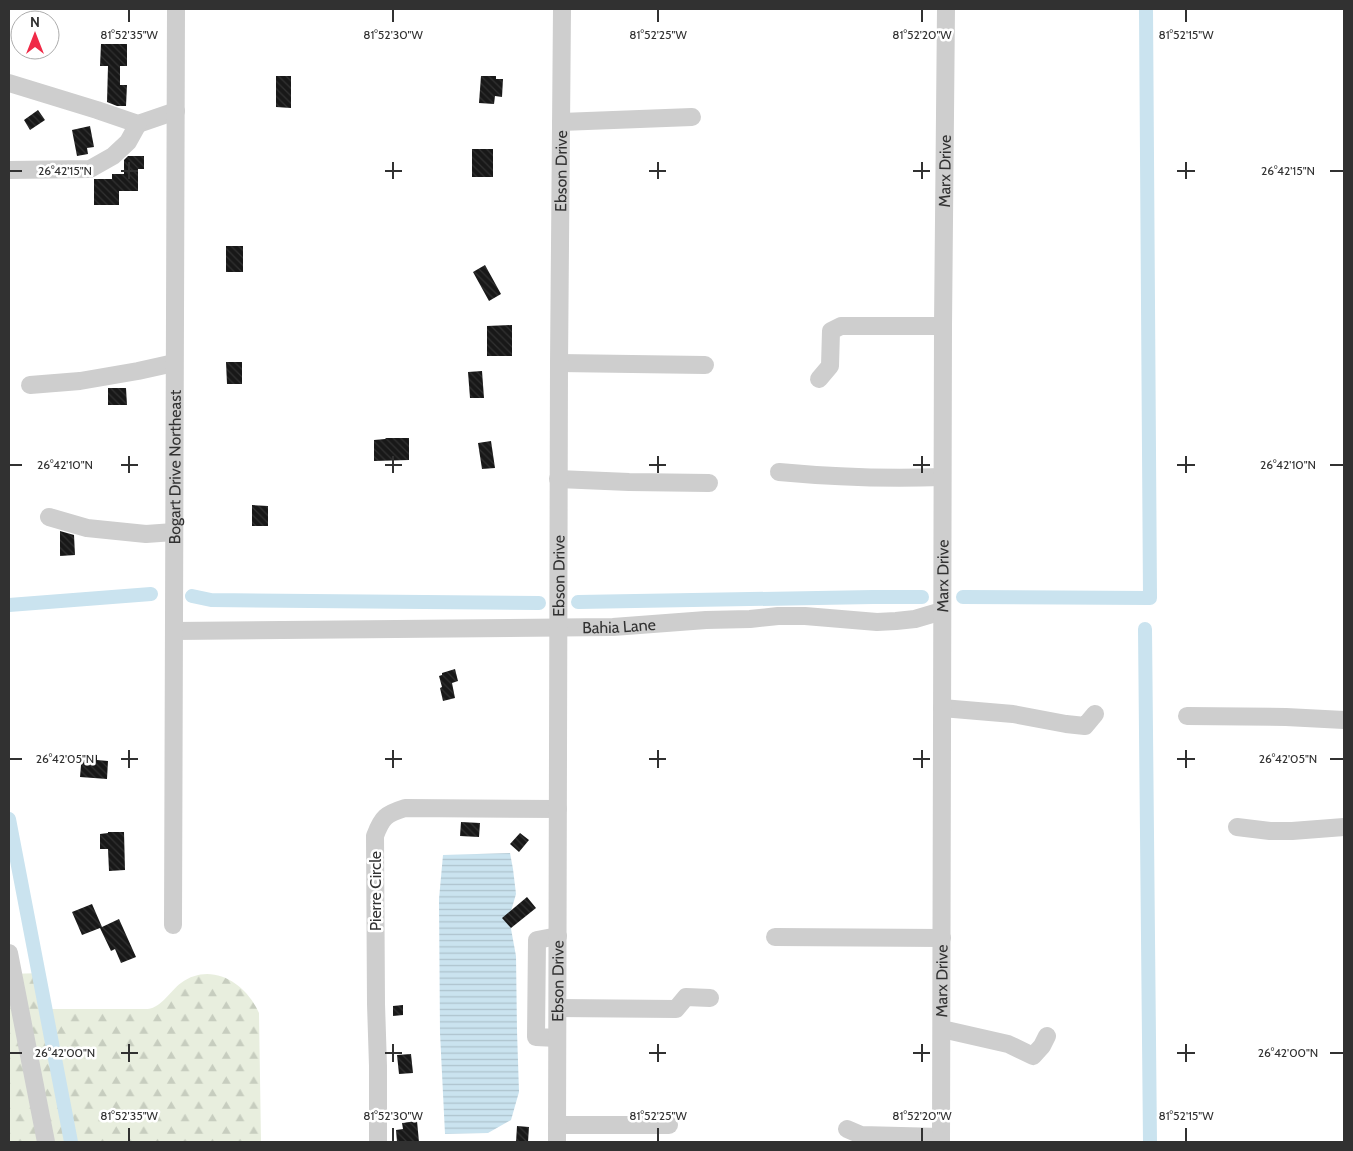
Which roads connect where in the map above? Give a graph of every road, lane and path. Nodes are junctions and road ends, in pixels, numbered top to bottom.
1 (176, 9) edge
2 (562, 9) edge
3 (946, 9) edge
4 (9, 84) edge
5 (176, 111) junction
6 (692, 117) dead end
7 (561, 122) junction
8 (138, 124) junction
9 (9, 170) edge
10 (943, 326) junction
11 (174, 363) junction
12 (558, 363) junction
13 (704, 365) dead end
14 (819, 379) dead end
15 (30, 385) dead end
16 (779, 472) dead end
17 (942, 477) junction
18 (558, 479) junction
19 (709, 483) dead end
20 (49, 516) dead end
21 (174, 532) junction
22 (942, 611) junction
23 (558, 628) junction
24 (174, 631) junction
25 (942, 708) junction
26 (1095, 714) dead end
27 (1187, 716) dead end
28 (1344, 720) edge
29 (558, 808) junction
30 (1237, 827) dead end
31 (1344, 828) edge
32 (173, 925) dead end
33 (558, 936) junction
34 (776, 938) dead end
35 (942, 938) junction
36 (9, 953) edge
37 (710, 998) dead end
38 (558, 1008) junction
39 (942, 1029) junction
40 (1047, 1036) dead end
41 (557, 1038) junction
42 (669, 1125) dead end
43 (847, 1129) dead end
44 (557, 1134) edge
45 (941, 1139) edge
46 (46, 1142) edge
47 (378, 1142) edge

1 - 5 street, Bogart Drive Northeast
2 - 7 street, Ebson Drive
3 - 10 street, Marx Drive
4 - 8 street
5 - 8 street
5 - 11 street, Bogart Drive Northeast
6 - 7 street
7 - 12 street, Ebson Drive
8 - 9 street
10 - 14 street
10 - 17 street, Marx Drive
11 - 15 street
11 - 21 street, Bogart Drive Northeast
12 - 13 street
12 - 18 street, Ebson Drive
16 - 17 street
17 - 22 street, Marx Drive
18 - 19 street
18 - 23 street, Ebson Drive
20 - 21 street
21 - 24 street, Bogart Drive Northeast
22 - 23 street, Bahia Lane
22 - 25 street, Marx Drive
23 - 24 street, Bahia Lane
23 - 29 street, Ebson Drive
24 - 32 street, Bogart Drive Northeast
25 - 26 street
25 - 35 street, Marx Drive
27 - 28 street
29 - 33 street, Ebson Drive
29 - 47 street, Pierre Circle
30 - 31 street
33 - 38 street, Ebson Drive
33 - 41 street
34 - 35 street
35 - 39 street, Marx Drive
36 - 46 street
37 - 38 street
38 - 41 street, Ebson Drive
39 - 40 street
39 - 45 street, Marx Drive
41 - 44 street, Ebson Drive
42 - 44 street
43 - 45 street

